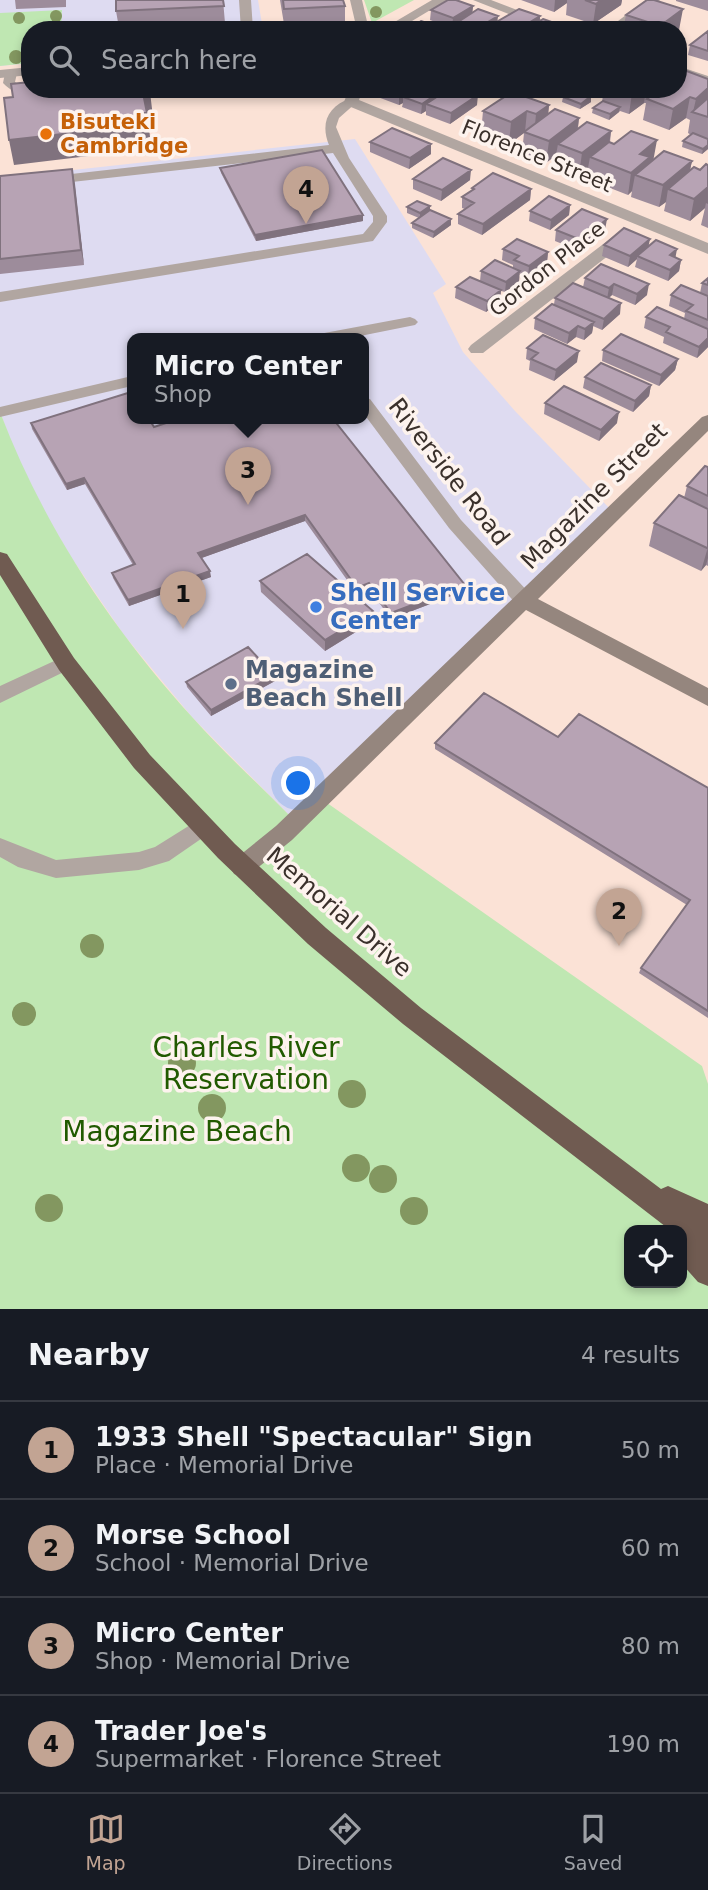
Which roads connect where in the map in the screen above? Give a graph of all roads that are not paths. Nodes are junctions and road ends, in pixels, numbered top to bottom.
1 (245, 0) edge
2 (356, 0) edge
3 (441, 0) edge
4 (479, 0) edge
5 (654, 0) edge
6 (246, 21) edge
7 (361, 21) edge
8 (403, 21) edge
9 (538, 21) edge
10 (625, 21) edge
11 (5, 73) edge
12 (687, 73) edge
13 (708, 81) edge
14 (21, 90) edge
15 (351, 98) edge
16 (358, 98) edge
17 (338, 148) junction
18 (0, 186) edge
19 (642, 222) junction
20 (708, 249) edge
21 (0, 297) edge
22 (410, 323) dead end
23 (352, 333) edge
24 (477, 349) dead end
25 (127, 382) edge
26 (369, 410) edge
27 (0, 412) edge
28 (707, 424) edge
29 (0, 559) edge
30 (525, 601) junction
31 (65, 663) junction
32 (0, 695) edge
33 (708, 698) edge
34 (202, 826) junction
35 (0, 847) edge
36 (242, 867) junction
37 (628, 1181) junction
38 (708, 1218) edge
39 (667, 1225) edge
40 (708, 1241) edge
41 (687, 1248) edge
42 (708, 1272) edge

1 - 6 lane
2 - 7 lane
3 - 8 street
4 - 9 street
5 - 10 street
11 - 14 lane
12 - 13 street
15 - 17 lane
16 - 19 street, Florence Street
17 - 18 lane
17 - 21 lane
19 - 20 street, Florence Street
19 - 24 street, Gordon Place
22 - 23 lane
25 - 27 lane
26 - 30 lane, Riverside Road
28 - 30 street, Magazine Street
29 - 31 highway, Memorial Drive
30 - 33 street
30 - 36 street, Magazine Street
31 - 32 lane
31 - 34 highway, Memorial Drive
34 - 35 lane
34 - 36 highway, Memorial Drive
36 - 37 highway, Memorial Drive
37 - 38 highway
37 - 39 highway
37 - 40 highway, Memorial Drive
41 - 42 highway

